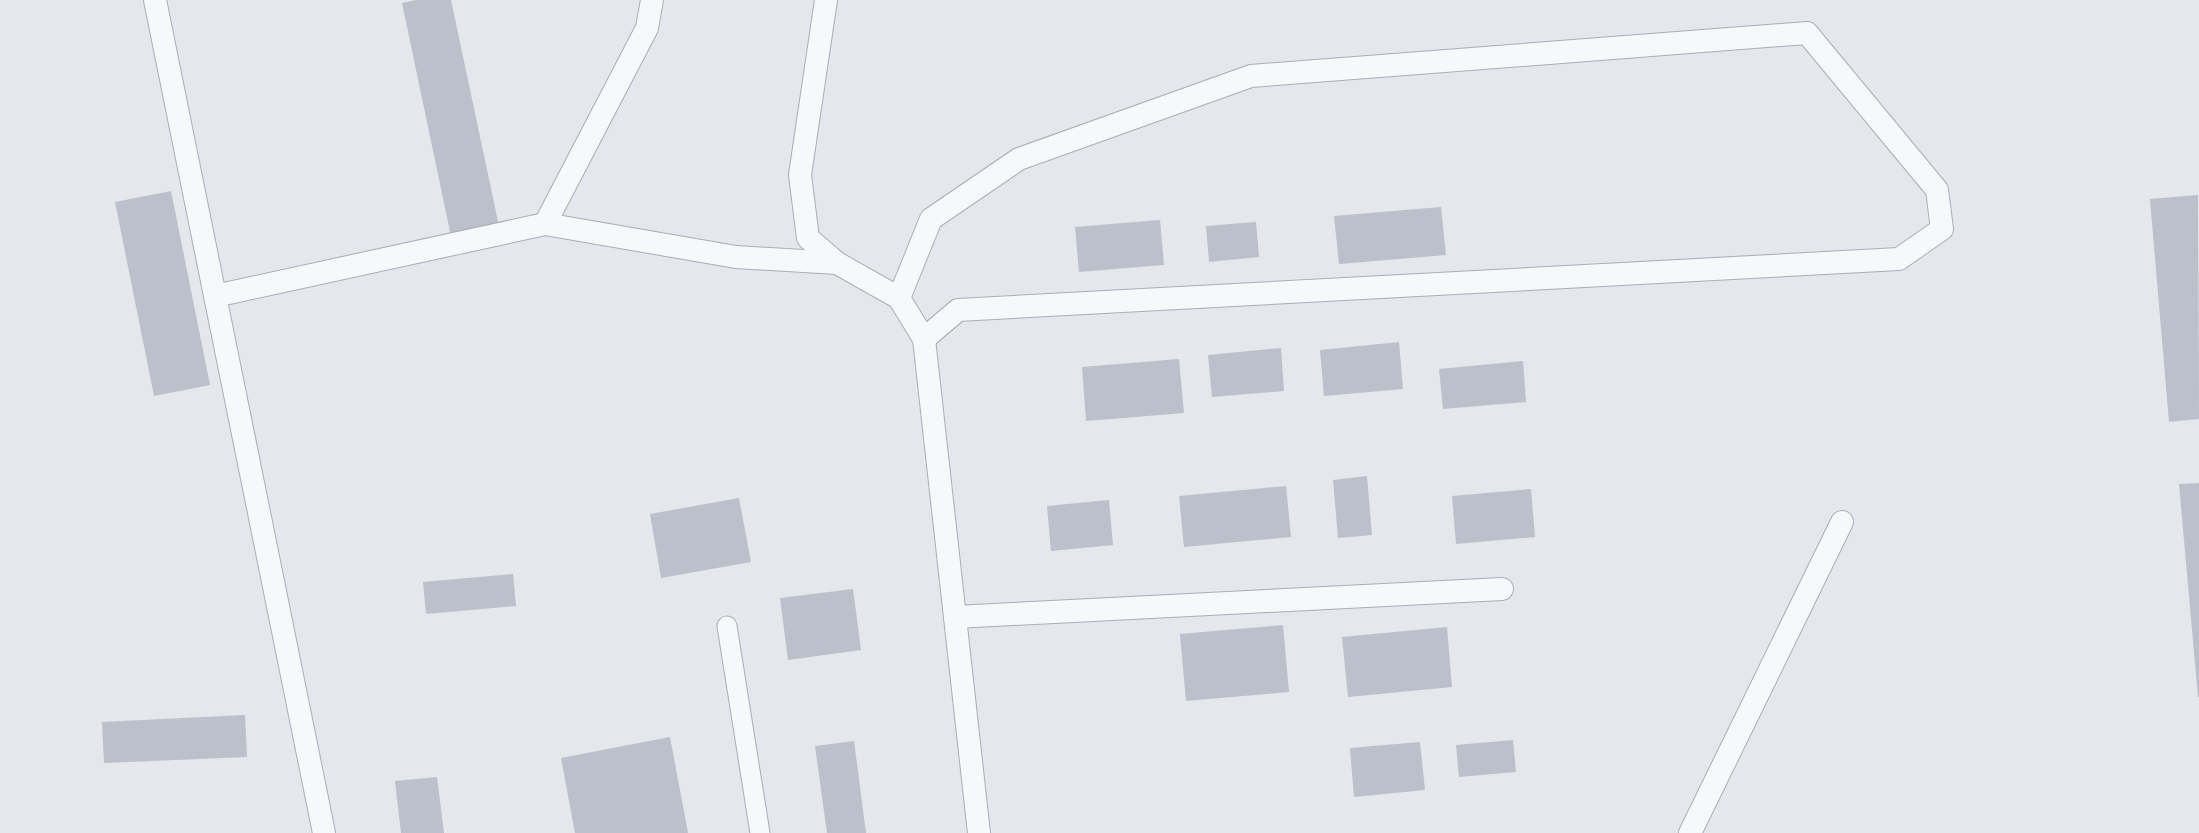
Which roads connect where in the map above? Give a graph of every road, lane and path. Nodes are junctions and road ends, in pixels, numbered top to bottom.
1 (155, 0) edge
2 (652, 0) edge
3 (826, 0) edge
4 (545, 224) junction
5 (837, 263) junction
6 (215, 296) junction
7 (899, 298) junction
8 (924, 339) junction
9 (1842, 522) dead end
10 (1502, 589) dead end
11 (955, 617) junction
12 (727, 626) dead end
13 (324, 833) edge
14 (760, 833) edge
15 (979, 833) edge
16 (1690, 833) edge

1 - 6 street
2 - 4 street
3 - 5 street
4 - 5 street
4 - 6 street
5 - 7 street
6 - 13 street
7 - 8 street
7 - 8 street
8 - 11 street
9 - 16 street
10 - 11 street
11 - 15 street
12 - 14 lane

